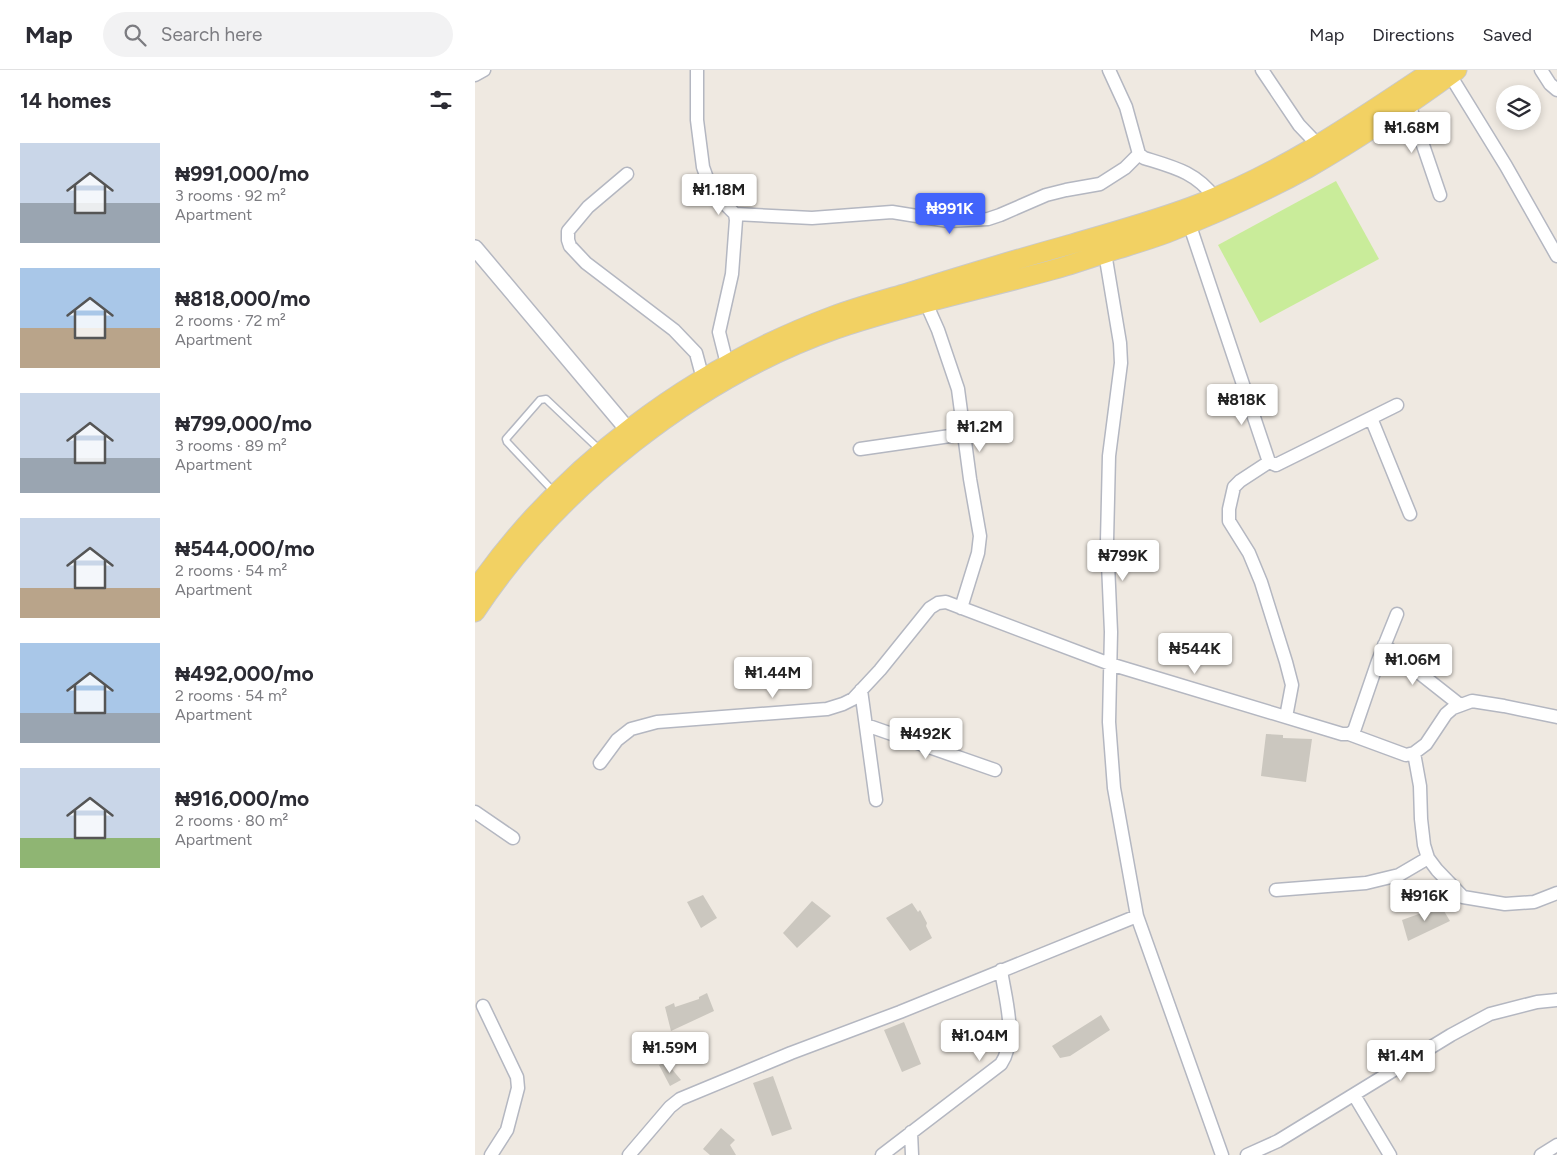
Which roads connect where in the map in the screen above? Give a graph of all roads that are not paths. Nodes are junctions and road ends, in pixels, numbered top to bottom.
1 (484, 70) edge
2 (697, 70) edge
3 (1109, 70) edge
4 (1262, 70) edge
5 (1541, 70) edge
6 (1447, 72) edge
7 (475, 75) edge
8 (1557, 90) edge
9 (1409, 104) junction
10 (1319, 146) junction
11 (1139, 154) junction
12 (627, 174) dead end
13 (1440, 195) dead end
14 (1215, 198) junction
15 (735, 214) junction
16 (1189, 223) junction
17 (475, 248) edge
18 (1105, 253) junction
19 (1557, 256) edge
20 (926, 303) junction
21 (727, 364) junction
22 (703, 379) junction
23 (1397, 405) dead end
24 (1371, 418) junction
25 (629, 430) junction
26 (964, 434) junction
27 (860, 449) dead end
28 (602, 452) junction
29 (1269, 462) junction
30 (556, 494) junction
31 (1410, 514) dead end
32 (475, 590) edge
33 (961, 608) junction
34 (475, 612) edge
35 (1397, 614) dead end
36 (1384, 645) junction
37 (1110, 664) junction
38 (861, 690) junction
39 (1460, 705) junction
40 (1285, 717) junction
41 (1557, 717) edge
42 (866, 725) junction
43 (1349, 734) junction
44 (1414, 753) junction
45 (600, 763) dead end
46 (995, 770) dead end
47 (876, 800) dead end
48 (475, 812) edge
49 (513, 838) dead end
50 (1428, 858) junction
51 (1276, 890) dead end
52 (1557, 893) edge
53 (1137, 916) junction
54 (1001, 970) junction
55 (1557, 1000) edge
56 (483, 1006) dead end
57 (1354, 1094) junction
58 (911, 1132) junction
59 (1557, 1145) edge
60 (491, 1155) edge
61 (629, 1155) edge
62 (882, 1155) edge
63 (911, 1155) edge
64 (1222, 1155) edge
65 (1247, 1155) edge
66 (1389, 1155) edge
67 (1541, 1155) edge

1 - 7 street
2 - 15 street
3 - 11 street
4 - 10 street
5 - 8 street
6 - 9 main road
6 - 10 main road
6 - 19 street
9 - 13 street
9 - 16 main road
10 - 14 main road
11 - 14 street
11 - 15 street
12 - 22 street
14 - 21 main road
15 - 21 street
16 - 18 main road
16 - 29 street
17 - 25 street
18 - 20 main road
18 - 37 street
20 - 26 street
20 - 34 main road
21 - 22 main road
22 - 25 main road
23 - 24 street
24 - 29 street
24 - 31 street
25 - 28 main road
26 - 27 street
26 - 33 street
28 - 30 main road
28 - 30 lane
29 - 40 street
30 - 32 main road
33 - 37 street
33 - 38 street
35 - 36 street
36 - 39 street
36 - 43 street
37 - 40 street
37 - 53 street
38 - 42 street
38 - 45 street
39 - 41 street
39 - 44 street
40 - 43 street
42 - 46 street
42 - 47 street
43 - 44 street
44 - 50 street
48 - 49 street
50 - 51 street
50 - 52 street
53 - 54 street
53 - 64 street
54 - 58 street
54 - 61 street
55 - 57 street
56 - 60 street
57 - 65 street
57 - 66 street
58 - 62 street
58 - 63 street
59 - 67 street

